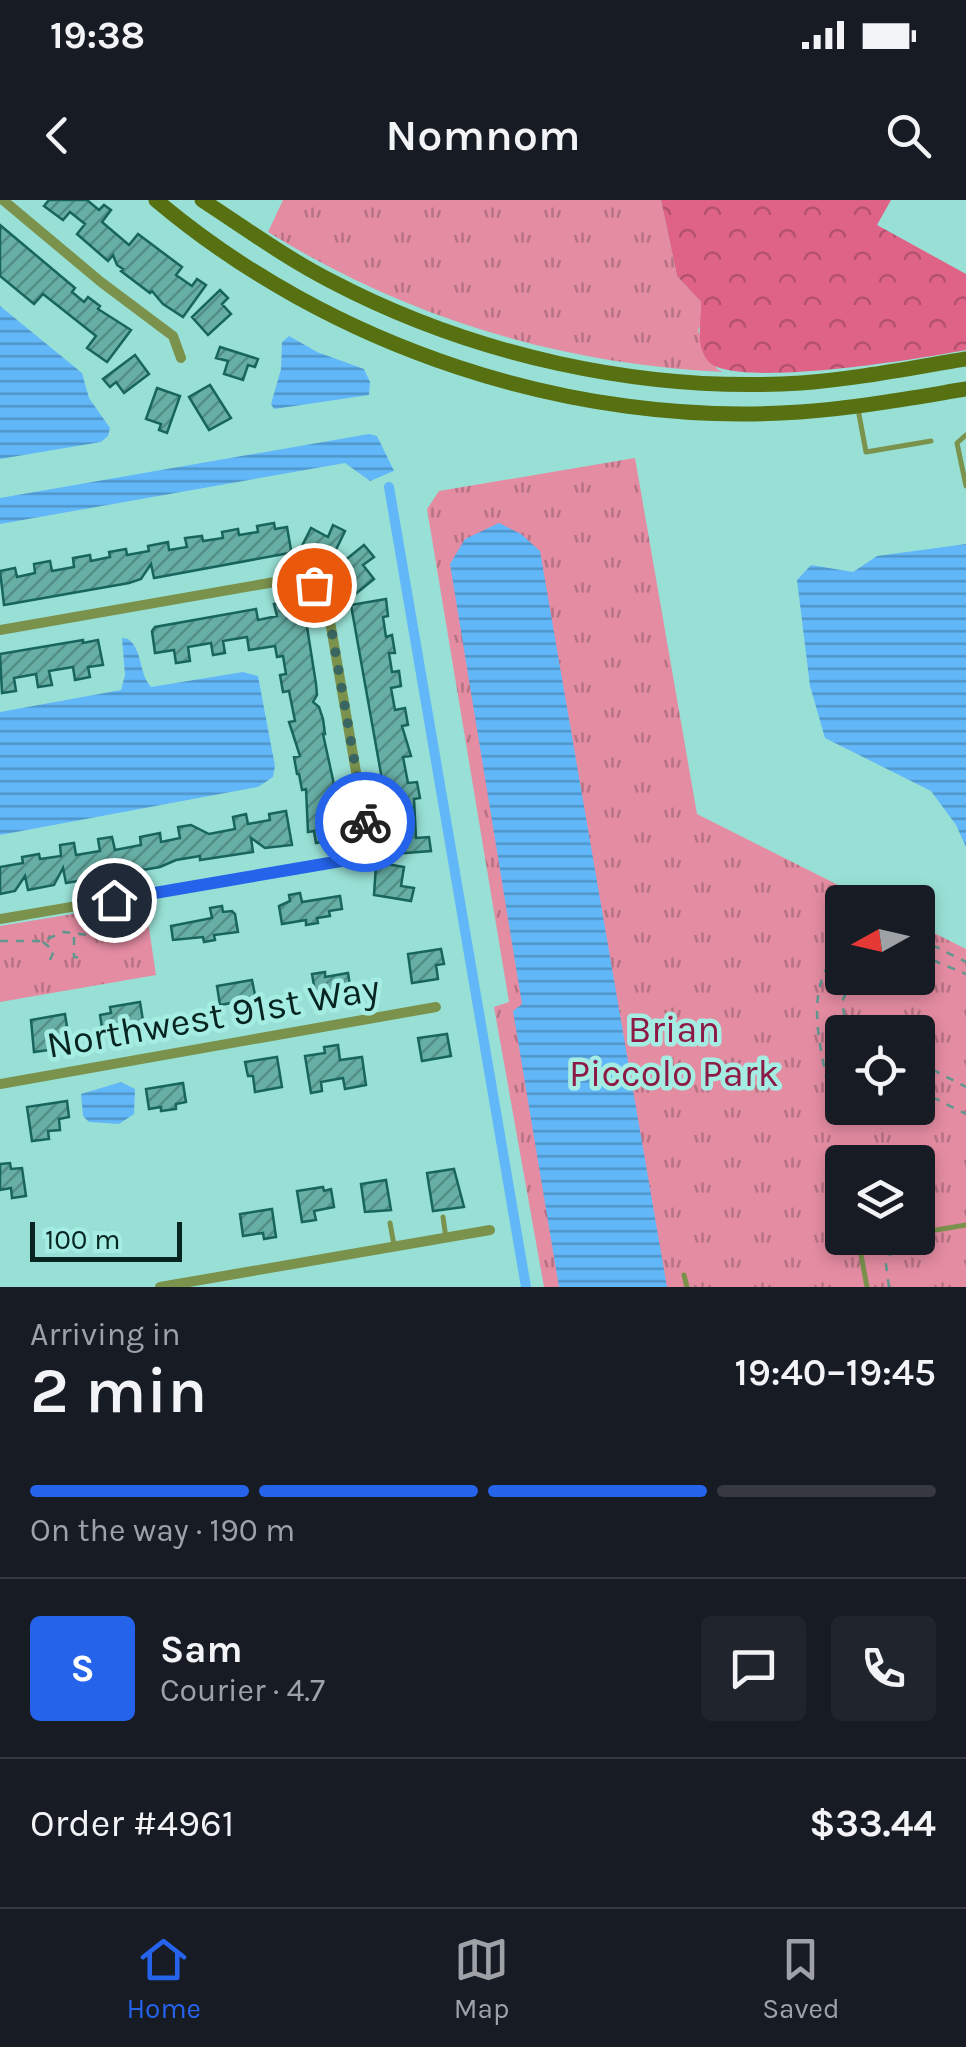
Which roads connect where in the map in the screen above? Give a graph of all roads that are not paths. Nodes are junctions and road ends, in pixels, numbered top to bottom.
1 (3, 200) edge
2 (156, 200) edge
3 (202, 200) edge
4 (181, 358) dead end
5 (966, 359) edge
6 (966, 389) edge
7 (858, 406) junction
8 (966, 435) edge
9 (931, 441) dead end
10 (966, 486) edge
11 (0, 630) edge
12 (0, 920) edge
13 (436, 1006) dead end
14 (0, 1084) edge
15 (443, 1217) dead end
16 (390, 1223) dead end
17 (966, 1225) edge
18 (490, 1230) dead end
19 (935, 1230) edge
20 (446, 1238) junction
21 (394, 1247) junction
22 (860, 1255) edge
23 (684, 1275) dead end
24 (160, 1287) edge
25 (687, 1287) edge
26 (866, 1287) edge

1 - 4 street
2 - 7 main road
3 - 5 main road
6 - 7 main road
7 - 9 lane
8 - 10 lane
11 - 12 street
13 - 14 street, Northwest 91st Way
15 - 20 lane
16 - 21 lane
17 - 19 lane
18 - 20 street
20 - 21 street
21 - 24 street
22 - 26 lane
23 - 25 lane

